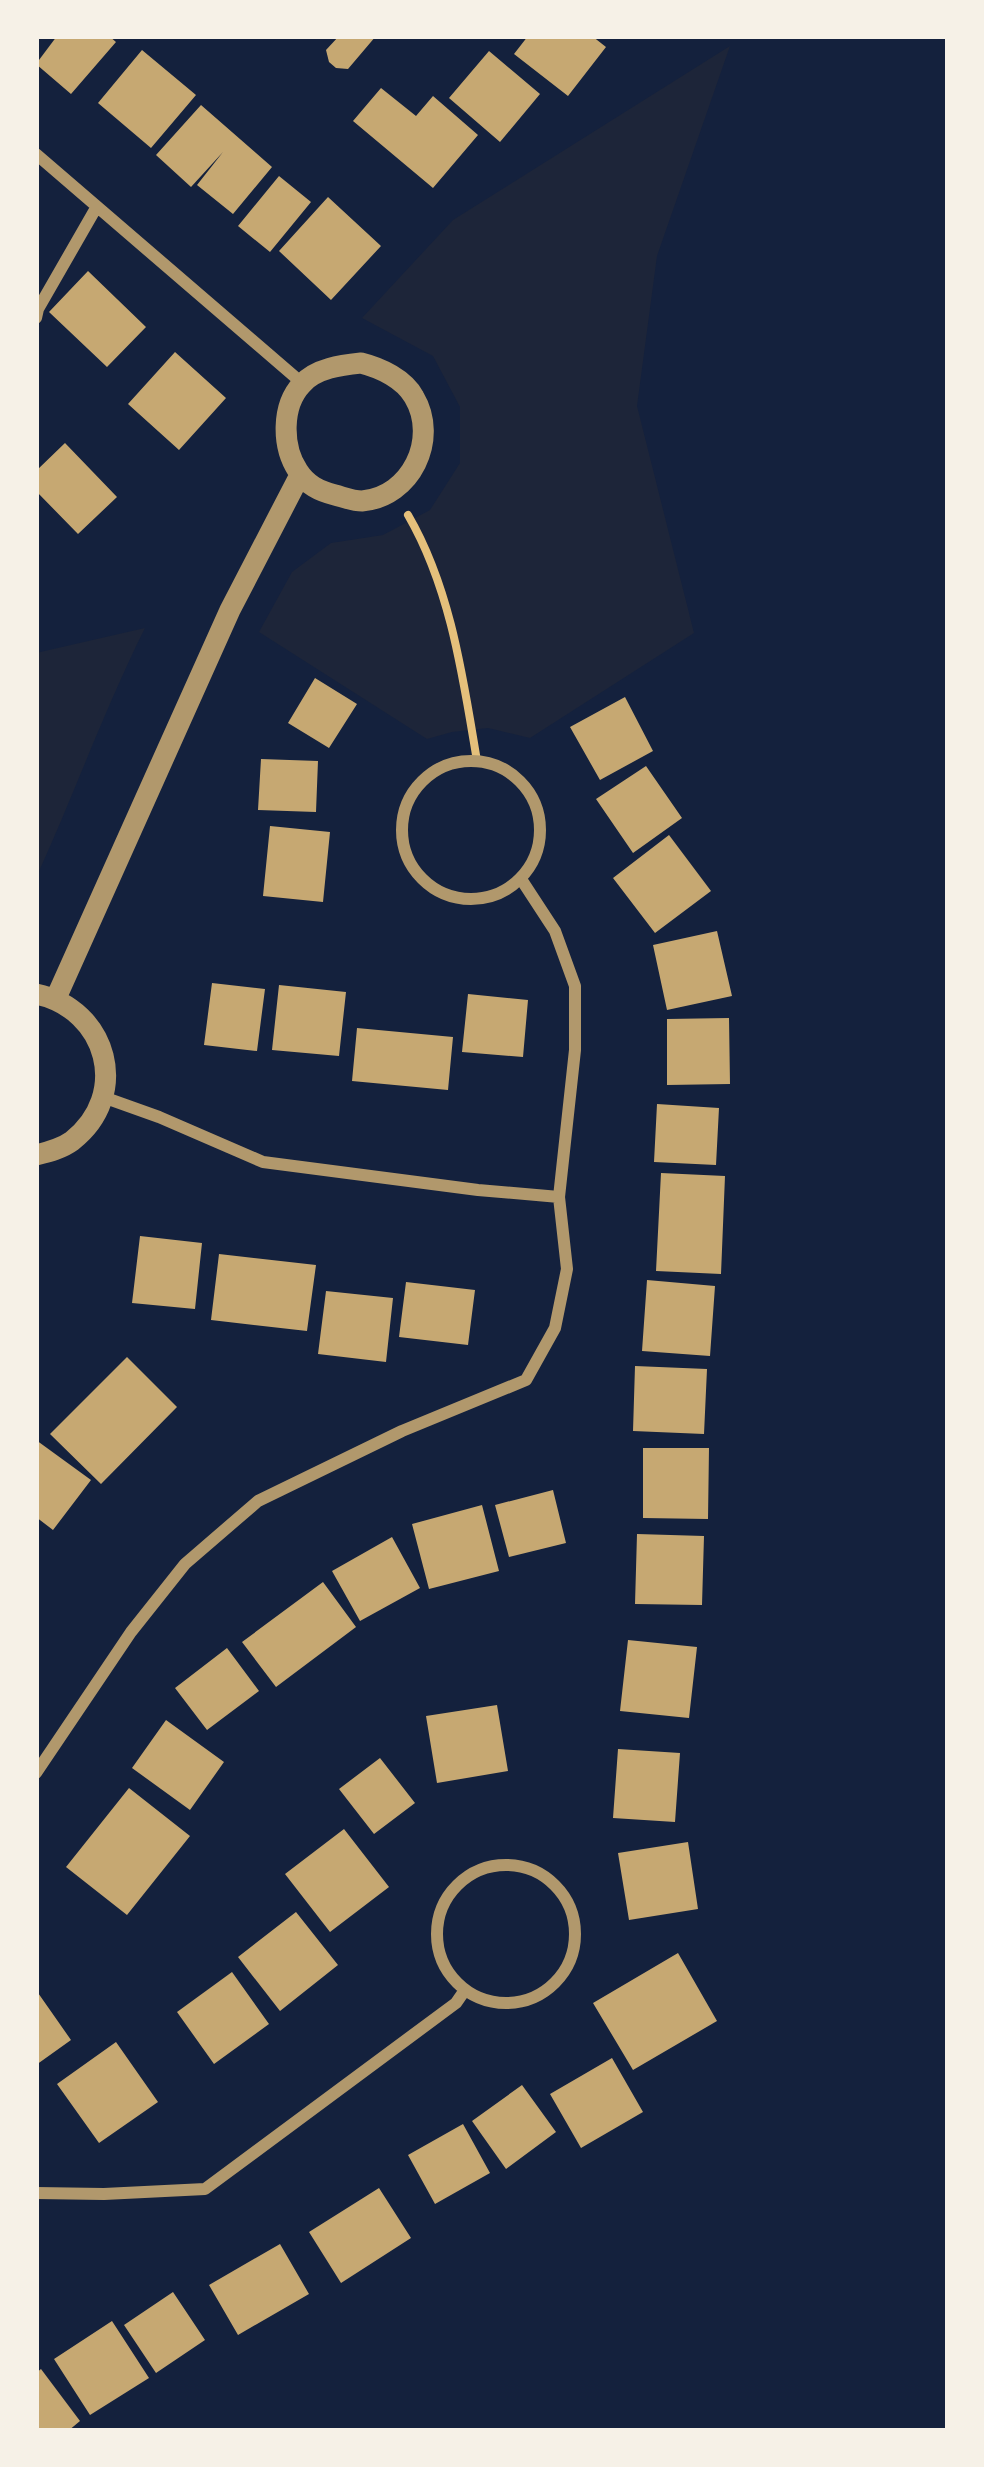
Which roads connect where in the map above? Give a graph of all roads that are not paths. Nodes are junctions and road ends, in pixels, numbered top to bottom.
1 (36, 154) edge
2 (96, 208) junction
3 (36, 318) edge
4 (302, 383) junction
5 (300, 475) junction
6 (521, 879) junction
7 (46, 996) edge
8 (103, 1097) junction
9 (36, 1155) edge
10 (559, 1197) junction
11 (36, 1774) edge
12 (465, 1990) junction
13 (36, 2193) edge

1 - 2 street
2 - 3 street
2 - 4 street
4 - 5 street
4 - 5 street
5 - 7 street
6 - 6 street
6 - 10 street
7 - 8 street
8 - 9 street
8 - 10 street
10 - 11 street
12 - 12 street
12 - 13 street

